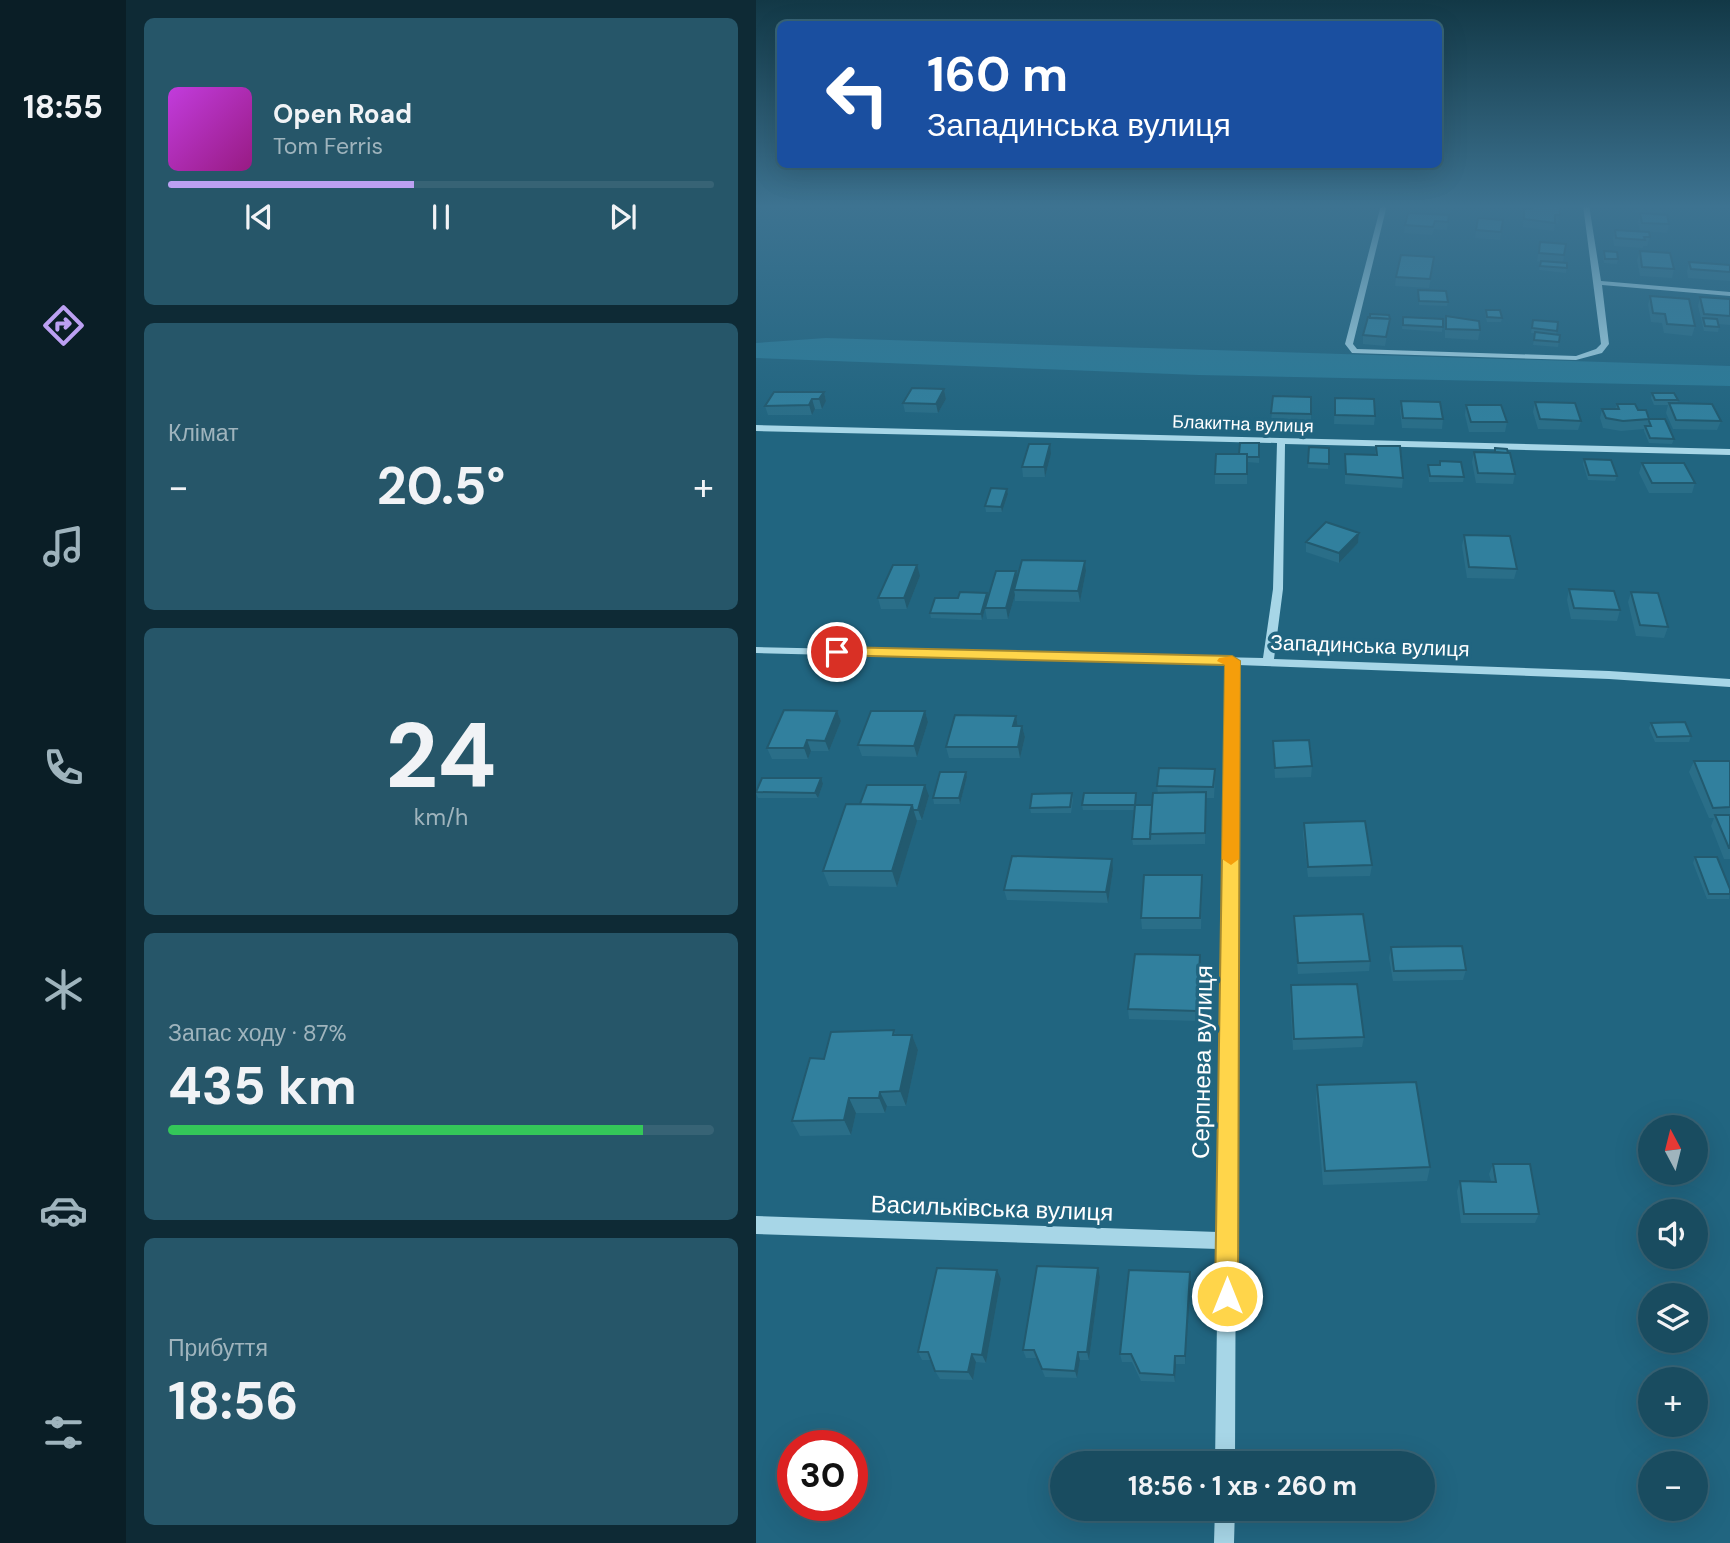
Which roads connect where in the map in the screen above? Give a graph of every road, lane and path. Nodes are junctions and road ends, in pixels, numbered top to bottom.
1 (1366, 277) edge
2 (1597, 277) edge
3 (1598, 283) junction
4 (1730, 293) edge
5 (756, 428) edge
6 (1281, 441) junction
7 (1730, 452) edge
8 (756, 650) edge
9 (1232, 661) junction
10 (1268, 662) junction
11 (1729, 686) edge
12 (756, 1225) edge
13 (1227, 1241) junction
14 (1225, 1451) edge
15 (1225, 1521) edge
16 (1224, 1543) edge

1 - 3 street
2 - 3 street
3 - 4 street
5 - 6 street, Блакитна вулиця
6 - 7 street, Блакитна вулиця
6 - 10 street
8 - 9 street, Западинська вулиця
9 - 10 street, Западинська вулиця
9 - 13 street, Серпнева вулиця
10 - 11 street, Западинська вулиця
12 - 13 street, Васильківська вулиця
13 - 14 street, Серпнева вулиця
15 - 16 street

